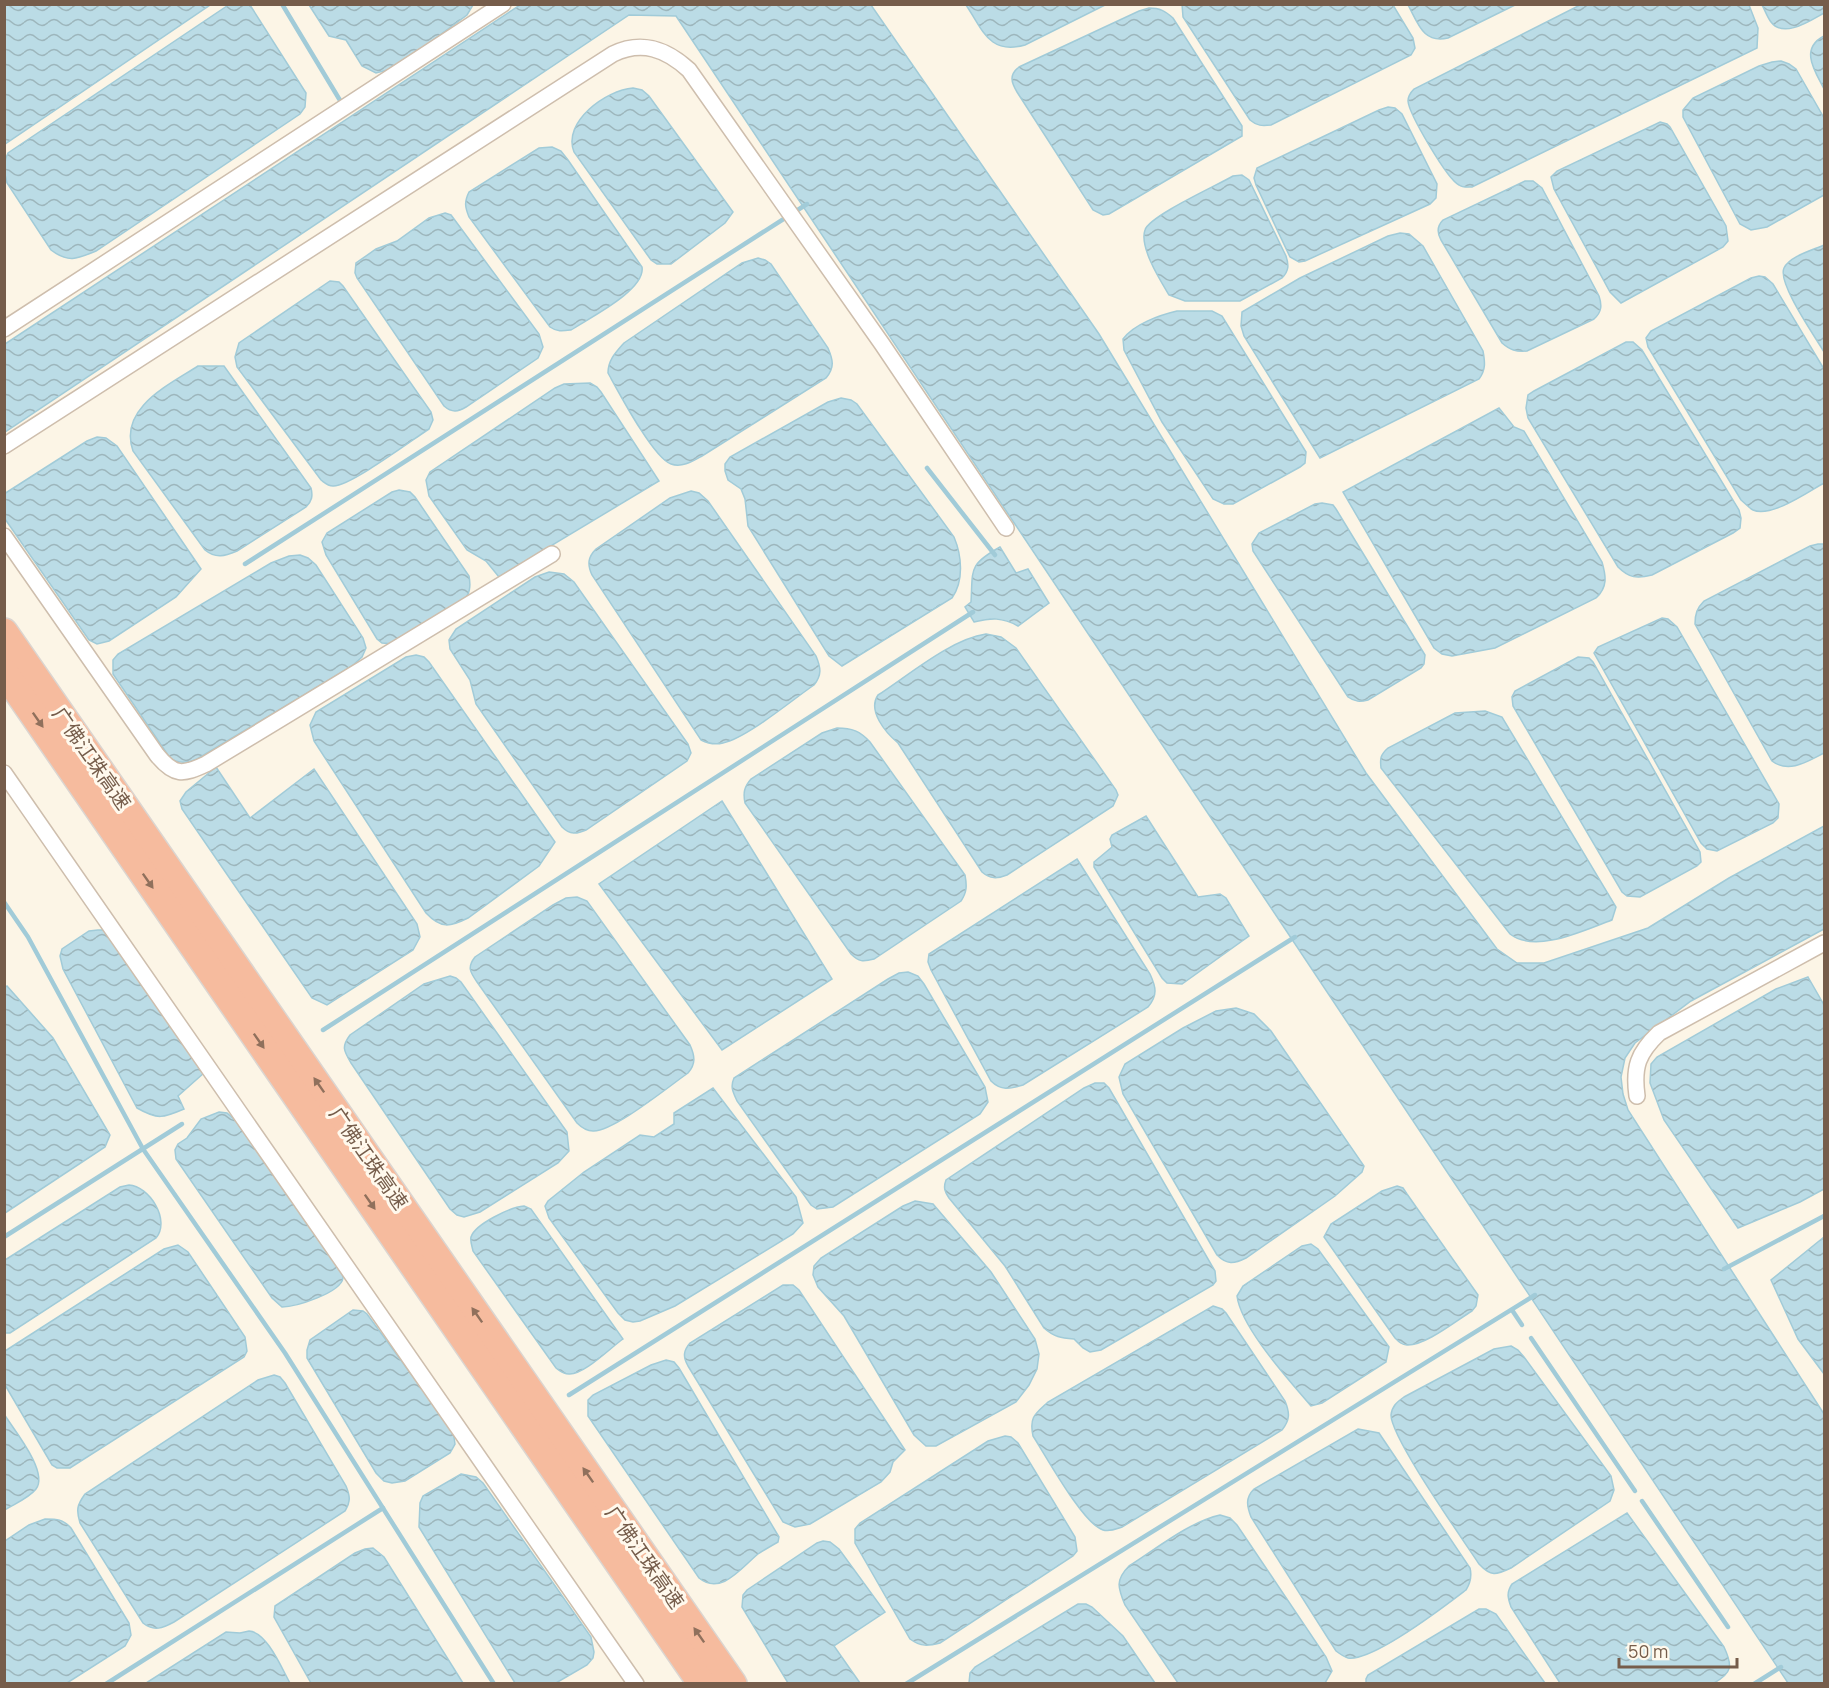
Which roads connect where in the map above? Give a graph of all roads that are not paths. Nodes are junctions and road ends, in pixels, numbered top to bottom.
1 (503, 4) edge
2 (4, 329) edge
3 (4, 446) edge
4 (1006, 528) dead end
5 (4, 536) edge
6 (552, 554) dead end
7 (4, 632) edge
8 (4, 672) edge
9 (4, 773) edge
10 (1824, 943) edge
11 (1637, 1096) dead end
12 (636, 1683) edge
13 (702, 1683) edge
14 (733, 1683) edge

1 - 2 street
3 - 4 street
5 - 6 street
14 -> 7 highway, 广佛江珠高速
8 -> 13 highway, 广佛江珠高速
9 - 12 street
10 - 11 street

